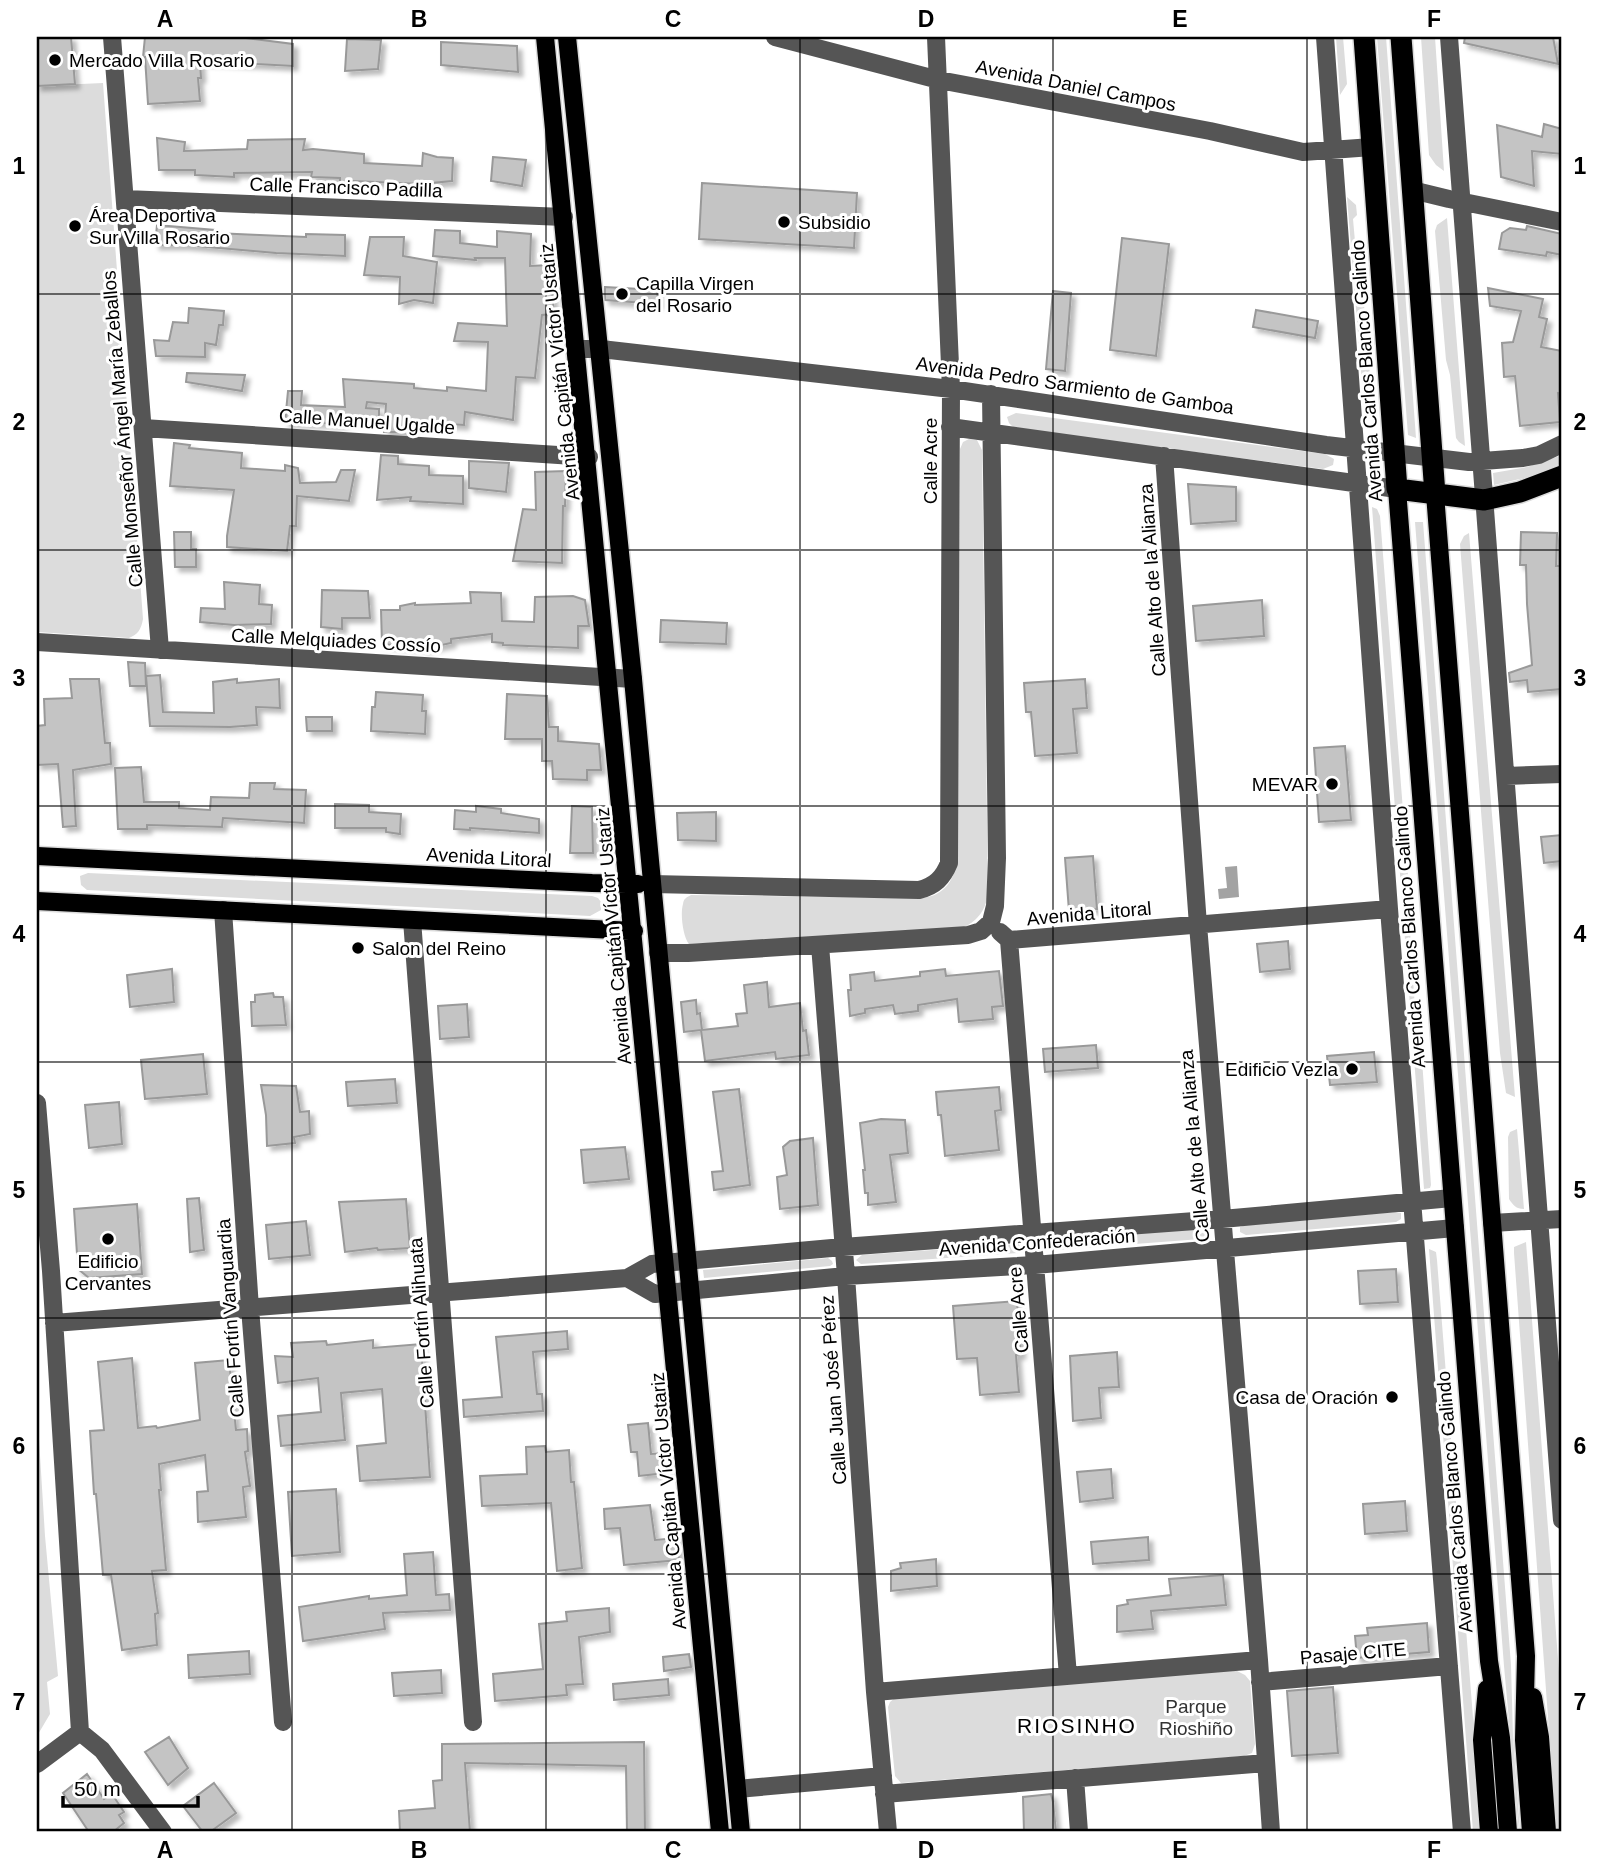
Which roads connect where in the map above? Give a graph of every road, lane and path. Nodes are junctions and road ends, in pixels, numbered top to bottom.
1 (112, 37) edge
2 (545, 37) edge
3 (567, 37) edge
4 (775, 37) edge
5 (936, 37) edge
6 (1325, 37) edge
7 (1364, 37) edge
8 (1401, 37) edge
9 (1450, 37) edge
10 (939, 80) junction
11 (1372, 147) junction
12 (1334, 150) junction
13 (1412, 190) junction
14 (125, 199) junction
15 (1461, 201) junction
16 (565, 218) junction
17 (1562, 222) edge
18 (579, 349) junction
19 (601, 349) junction
20 (951, 389) junction
21 (990, 394) junction
22 (950, 427) junction
23 (143, 428) junction
24 (991, 433) junction
25 (1562, 444) edge
26 (1355, 449) junction
27 (1395, 454) junction
28 (1164, 456) junction
29 (589, 457) junction
30 (1433, 458) junction
31 (1481, 462) junction
32 (1560, 478) edge
33 (1357, 484) junction
34 (1397, 489) junction
35 (1436, 494) junction
36 (1485, 500) junction
37 (37, 642) edge
38 (160, 650) junction
39 (611, 677) junction
40 (634, 679) junction
41 (1562, 774) edge
42 (1506, 776) junction
43 (37, 856) edge
44 (938, 882) joint
45 (629, 884) junction
46 (652, 884) junction
47 (37, 901) edge
48 (1390, 909) junction
49 (223, 910) junction
50 (412, 920) junction
51 (991, 922) junction
52 (1198, 925) junction
53 (634, 931) junction
54 (1009, 940) junction
55 (820, 945) junction
56 (636, 951) junction
57 (658, 953) junction
58 (37, 1103) edge
59 (1452, 1198) junction
60 (1414, 1201) junction
61 (1222, 1219) junction
62 (1562, 1219) edge
63 (1541, 1220) junction
64 (1492, 1223) junction
65 (1455, 1228) junction
66 (1415, 1232) junction
67 (1033, 1233) junction
68 (843, 1247) junction
69 (1223, 1249) junction
70 (687, 1261) junction
71 (666, 1263) junction
72 (1035, 1265) junction
73 (846, 1276) junction
74 (626, 1279) junction
75 (690, 1291) junction
76 (440, 1293) junction
77 (669, 1293) junction
78 (250, 1308) junction
79 (54, 1323) junction
80 (1562, 1520) edge
81 (1526, 1656) junction
82 (1259, 1660) junction
83 (1489, 1661) junction
84 (1449, 1666) junction
85 (1069, 1676) junction
86 (1260, 1682) junction
87 (875, 1692) junction
88 (283, 1722) dead end
89 (473, 1722) dead end
90 (80, 1731) junction
91 (37, 1763) edge
92 (1266, 1763) junction
93 (1075, 1778) junction
94 (884, 1785) junction
95 (737, 1789) junction
96 (163, 1832) edge
97 (720, 1832) edge
98 (741, 1832) edge
99 (888, 1832) edge
100 (1079, 1832) edge
101 (1271, 1832) edge
102 (1462, 1832) edge
103 (1489, 1832) edge
104 (1508, 1832) edge
105 (1531, 1832) edge
106 (1547, 1832) edge

1 - 14 street, Calle Monseñor Ángel María Zeballos
2 - 16 main road, Avenida Capitán Víctor Ustariz
3 - 19 main road
4 - 10 street, Avenida Daniel Campos
5 - 10 street, Calle Acre
6 - 12 street, Avenida Carlos Blanco Galindo
7 - 11 highway, Avenida Carlos Blanco Galindo
8 - 13 highway
9 - 15 street
10 - 12 street, Avenida Daniel Campos
10 - 20 street, Calle Acre
11 - 12 street, Avenida Daniel Campos
11 - 27 highway, Avenida Carlos Blanco Galindo
12 - 26 street, Avenida Carlos Blanco Galindo
13 - 15 street
13 - 30 highway
14 - 16 street, Calle Francisco Padilla
14 - 23 street, Calle Monseñor Ángel María Zeballos
15 - 17 street
15 - 31 street
16 - 18 main road, Avenida Capitán Víctor Ustariz
18 - 19 street, Avenida Pedro Sarmiento de Gamboa
18 - 29 main road, Avenida Capitán Víctor Ustariz
19 - 20 street, Avenida Pedro Sarmiento de Gamboa
19 - 40 main road
20 - 21 street, Avenida Pedro Sarmiento de Gamboa
20 - 22 street, Calle Acre
21 - 24 street
21 - 26 street, Avenida Pedro Sarmiento de Gamboa
22 - 24 street
22 - 44 street, Calle Acre
23 - 29 street, Calle Manuel Ugalde
23 - 38 street, Calle Monseñor Ángel María Zeballos
24 - 28 street
24 - 51 street
25 - 31 street, Avenida Pedro Sarmiento de Gamboa
26 - 27 street, Avenida Pedro Sarmiento de Gamboa
26 - 33 street, Avenida Carlos Blanco Galindo
27 - 30 street, Avenida Pedro Sarmiento de Gamboa
27 - 34 highway, Avenida Carlos Blanco Galindo
28 - 33 street
28 - 52 street, Calle Alto de la Alianza
29 - 39 main road, Avenida Capitán Víctor Ustariz
30 - 31 street, Avenida Pedro Sarmiento de Gamboa
30 - 35 highway
31 - 36 street
32 - 36 highway
33 - 34 street
33 - 48 street, Avenida Carlos Blanco Galindo
34 - 35 highway
34 - 59 main road, Avenida Carlos Blanco Galindo
35 - 36 highway
35 - 64 main road
36 - 42 street
37 - 38 street, Calle Melquiades Cossío
38 - 39 street, Calle Melquiades Cossío
39 - 40 street, Calle Melquiades Cossío
39 - 45 main road, Avenida Capitán Víctor Ustariz
40 - 46 main road
41 - 42 street
42 - 63 street
43 - 45 main road, Avenida Litoral
44 - 46 street, Avenida Litoral
45 - 46 main road, Avenida Litoral
45 - 53 main road, Avenida Capitán Víctor Ustariz
46 - 57 main road
47 - 49 main road
48 - 52 street, Avenida Litoral
48 - 60 street, Avenida Carlos Blanco Galindo
49 - 50 main road
49 - 78 street, Calle Fortín Vanguardia
50 - 53 main road
50 - 76 street, Calle Fortín Alihuata
51 - 54 street, Avenida Litoral
51 - 55 street
52 - 54 street, Avenida Litoral
52 - 61 street, Calle Alto de la Alianza
53 - 56 main road, Avenida Capitán Víctor Ustariz
54 - 67 street, Calle Acre
55 - 57 street
55 - 68 street, Calle Juan José Pérez
56 - 57 main road
56 - 71 main road, Avenida Capitán Víctor Ustariz
57 - 70 main road
58 - 79 street
59 - 60 street, Avenida Confederación
59 - 65 main road, Avenida Carlos Blanco Galindo
60 - 61 street, Avenida Confederación
60 - 66 street, Avenida Carlos Blanco Galindo
61 - 67 street, Avenida Confederación
61 - 69 street, Calle Alto de la Alianza
62 - 63 street
63 - 64 street
63 - 80 street
64 - 81 main road
65 - 66 street, Avenida Confederación
65 - 83 main road, Avenida Carlos Blanco Galindo
66 - 69 street, Avenida Confederación
66 - 84 street, Avenida Carlos Blanco Galindo
67 - 68 street, Avenida Confederación
67 - 72 street, Calle Acre
68 - 70 street, Avenida Confederación
68 - 73 street, Calle Juan José Pérez
69 - 72 street, Avenida Confederación
69 - 82 street, Calle Alto de la Alianza
70 - 71 street, Avenida Confederación
70 - 75 main road
71 - 74 street, Avenida Confederación
71 - 77 main road, Avenida Capitán Víctor Ustariz
72 - 73 street, Avenida Confederación
72 - 85 street, Calle Acre
73 - 75 street, Avenida Confederación
73 - 87 street, Calle Juan José Pérez
74 - 76 street, Avenida Confederación
74 - 77 street, Avenida Confederación
75 - 77 street, Avenida Confederación
75 - 95 main road
76 - 78 street, Avenida Confederación
76 - 89 street, Calle Fortín Alihuata
77 - 97 main road, Avenida Capitán Víctor Ustariz
78 - 79 street, Avenida Confederación
78 - 88 street, Calle Fortín Vanguardia
79 - 90 street
81 - 105 main road
81 - 106 main road
82 - 85 street
82 - 86 street, Calle Alto de la Alianza
83 - 103 main road
83 - 104 main road, Avenida Carlos Blanco Galindo
84 - 86 street, Pasaje CITE
84 - 102 street, Avenida Carlos Blanco Galindo
85 - 87 street
86 - 92 street, Calle Alto de la Alianza
87 - 94 street, Calle Juan José Pérez
90 - 91 street
90 - 96 street
92 - 93 street
92 - 101 street, Calle Alto de la Alianza
93 - 94 street
93 - 100 street
94 - 95 street
94 - 99 street, Calle Juan José Pérez
95 - 98 main road

